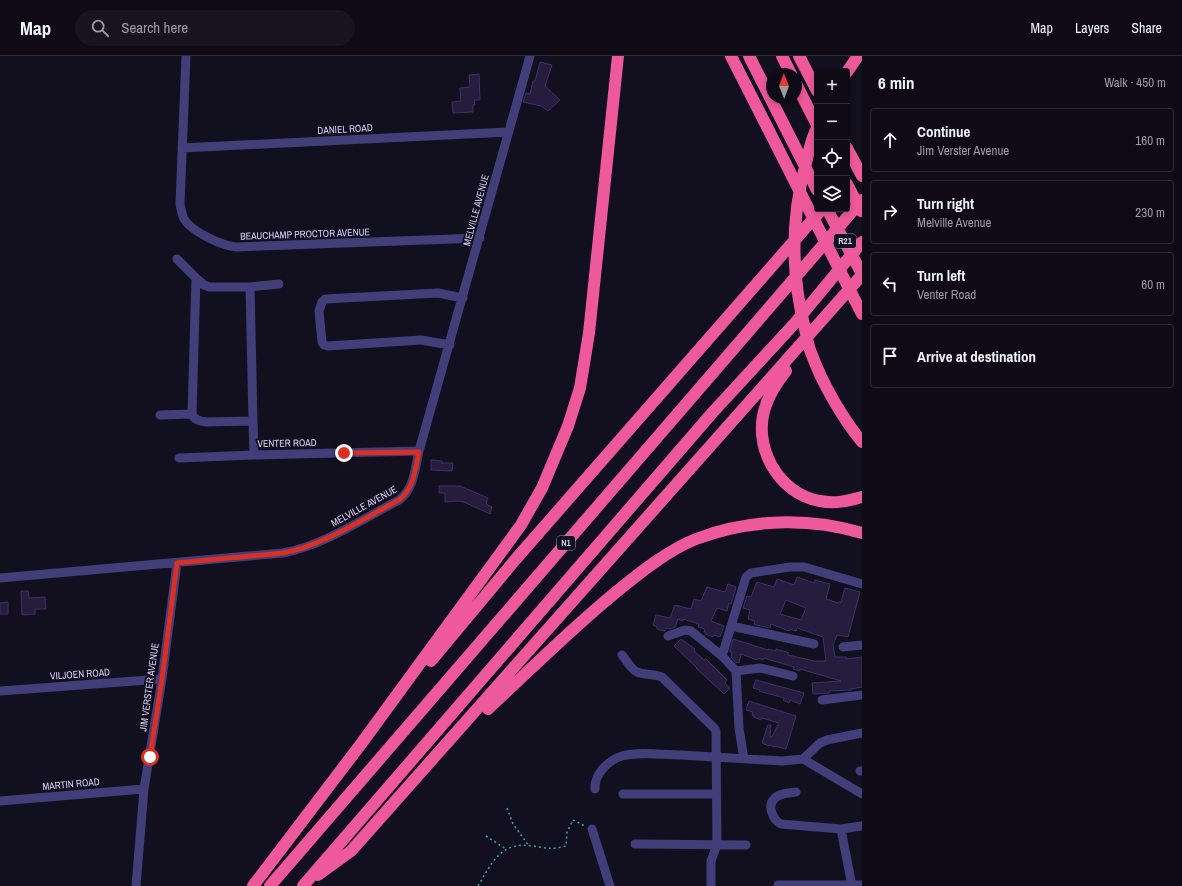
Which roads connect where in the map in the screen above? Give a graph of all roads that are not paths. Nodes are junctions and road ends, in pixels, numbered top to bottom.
1 (186, 56) edge
2 (530, 56) edge
3 (618, 56) edge
4 (731, 56) edge
5 (749, 56) edge
6 (782, 56) edge
7 (799, 56) edge
8 (806, 56) edge
9 (858, 56) edge
10 (788, 68) edge
11 (850, 68) edge
12 (814, 85) edge
13 (802, 96) edge
14 (814, 119) edge
15 (508, 132) junction
16 (814, 134) edge
17 (182, 148) junction
18 (850, 154) edge
19 (862, 163) edge
20 (862, 176) edge
21 (850, 177) edge
22 (814, 184) edge
23 (850, 190) edge
24 (862, 200) edge
25 (819, 212) edge
26 (829, 212) edge
27 (862, 213) edge
28 (480, 238) junction
29 (862, 242) edge
30 (177, 260) dead end
31 (862, 274) edge
32 (196, 278) junction
33 (279, 284) dead end
34 (250, 287) junction
35 (843, 297) junction
36 (463, 298) junction
37 (861, 312) edge
38 (450, 345) junction
39 (192, 414) junction
40 (160, 415) dead end
41 (254, 421) junction
42 (862, 442) edge
43 (419, 452) junction
44 (254, 455) junction
45 (178, 458) dead end
46 (862, 497) edge
47 (862, 533) edge
48 (177, 563) junction
49 (0, 578) edge
50 (862, 584) edge
51 (731, 626) junction
52 (668, 636) dead end
53 (814, 644) dead end
54 (862, 644) edge
55 (843, 647) dead end
56 (622, 655) dead end
57 (722, 656) junction
58 (736, 671) junction
59 (793, 676) dead end
60 (162, 679) junction
61 (0, 691) edge
62 (862, 695) edge
63 (822, 700) dead end
64 (862, 733) edge
65 (361, 744) junction
66 (438, 755) junction
67 (715, 757) junction
68 (803, 758) junction
69 (744, 759) junction
70 (144, 789) junction
71 (595, 789) dead end
72 (796, 792) dead end
73 (623, 794) dead end
74 (716, 794) junction
75 (862, 794) edge
76 (0, 801) edge
77 (862, 826) edge
78 (592, 829) road end
79 (841, 829) junction
80 (636, 844) dead end
81 (717, 845) junction
82 (746, 845) dead end
83 (778, 885) edge
84 (862, 885) edge
85 (136, 886) edge
86 (253, 886) edge
87 (270, 886) edge
88 (303, 886) edge
89 (610, 886) edge
90 (712, 886) edge
91 (852, 886) edge

1 - 17 street, BEAUCHAMP PROCTOR AVENUE
2 - 15 street, MELVILLE AVENUE
3 - 65 highway
4 - 37 highway
5 - 22 highway
6 - 10 highway
7 - 12 highway
8 - 12 highway
9 - 11 highway
13 - 14 highway
15 - 17 street, DANIEL ROAD
15 - 28 street, MELVILLE AVENUE
16 - 42 highway
17 - 28 street, BEAUCHAMP PROCTOR AVENUE
18 - 20 highway
19 - 21 highway
23 - 27 highway
24 - 87 highway, N1
25 - 65 highway
26 - 31 highway, R21
28 - 36 street, MELVILLE AVENUE
29 - 88 highway, N1
30 - 32 street
31 - 35 highway
32 - 34 street
32 - 39 street
33 - 34 street
34 - 41 street
35 - 46 highway
35 - 66 highway
36 - 38 street, MELVILLE AVENUE
36 - 38 street
38 - 43 street, MELVILLE AVENUE
39 - 40 street
39 - 41 street
41 - 44 street
43 - 44 street, VENTER ROAD
43 - 48 street, MELVILLE AVENUE
44 - 45 street, VENTER ROAD
47 - 66 highway
48 - 49 street, MELVILLE AVENUE
48 - 60 street, JIM VERSTER AVENUE
50 - 51 street
51 - 53 street
51 - 57 street
52 - 57 street
54 - 55 street
56 - 67 street
57 - 58 street
58 - 59 street
58 - 69 street
60 - 61 street, VILJOEN ROAD
60 - 70 street, JIM VERSTER AVENUE
62 - 63 street
64 - 68 street
65 - 86 highway
66 - 88 highway
67 - 69 street
67 - 71 street
67 - 74 street
68 - 69 street
68 - 75 street
70 - 76 street, MARTIN ROAD
70 - 85 street, JIM VERSTER AVENUE
72 - 79 street
73 - 74 street
74 - 81 street
77 - 79 street
78 - 89 street
79 - 91 street
80 - 81 street
81 - 82 street
81 - 90 street
83 - 91 street
84 - 91 street

